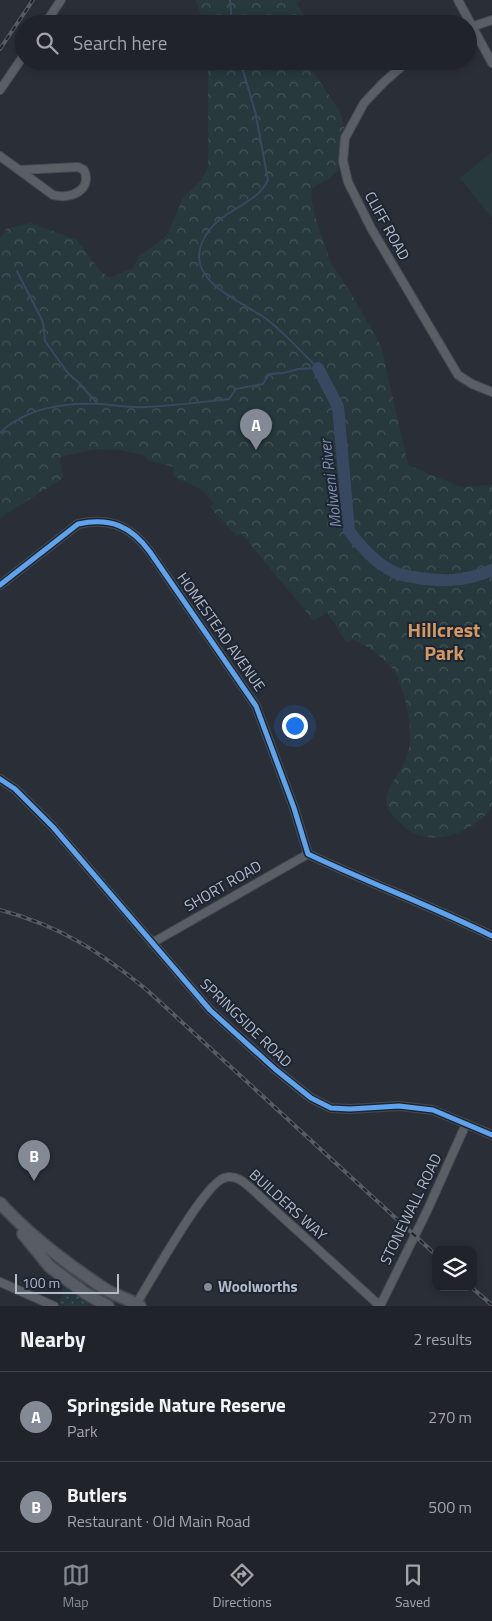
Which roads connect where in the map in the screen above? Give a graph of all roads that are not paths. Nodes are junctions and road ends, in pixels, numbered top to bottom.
1 (61, 0) edge
2 (458, 0) edge
3 (51, 15) edge
4 (464, 15) edge
5 (492, 20) edge
6 (477, 25) edge
7 (477, 39) edge
8 (492, 63) edge
9 (15, 68) edge
10 (398, 70) edge
11 (0, 90) edge
12 (0, 156) edge
13 (20, 170) junction
14 (492, 392) edge
15 (0, 585) edge
16 (0, 780) edge
17 (308, 854) junction
18 (492, 936) edge
19 (152, 942) junction
20 (466, 1124) junction
21 (492, 1135) edge
22 (0, 1203) edge
23 (0, 1212) edge
24 (0, 1282) edge
25 (137, 1305) edge
26 (54, 1306) edge
27 (108, 1306) edge
28 (380, 1306) edge

1 - 3 street
2 - 4 street
5 - 6 street
7 - 8 street
9 - 11 street
10 - 14 street, CLIFF ROAD
12 - 13 street
13 - 13 street
15 - 17 street, HOMESTEAD AVENUE
16 - 19 street, SPRINGSIDE ROAD
17 - 18 street
17 - 19 street, SHORT ROAD
19 - 20 street, SPRINGSIDE ROAD
20 - 21 street, SPRINGSIDE ROAD
20 - 28 street, STONEWALL ROAD
22 - 25 main road
23 - 27 main road
24 - 26 street
25 - 28 street, BUILDERS WAY

